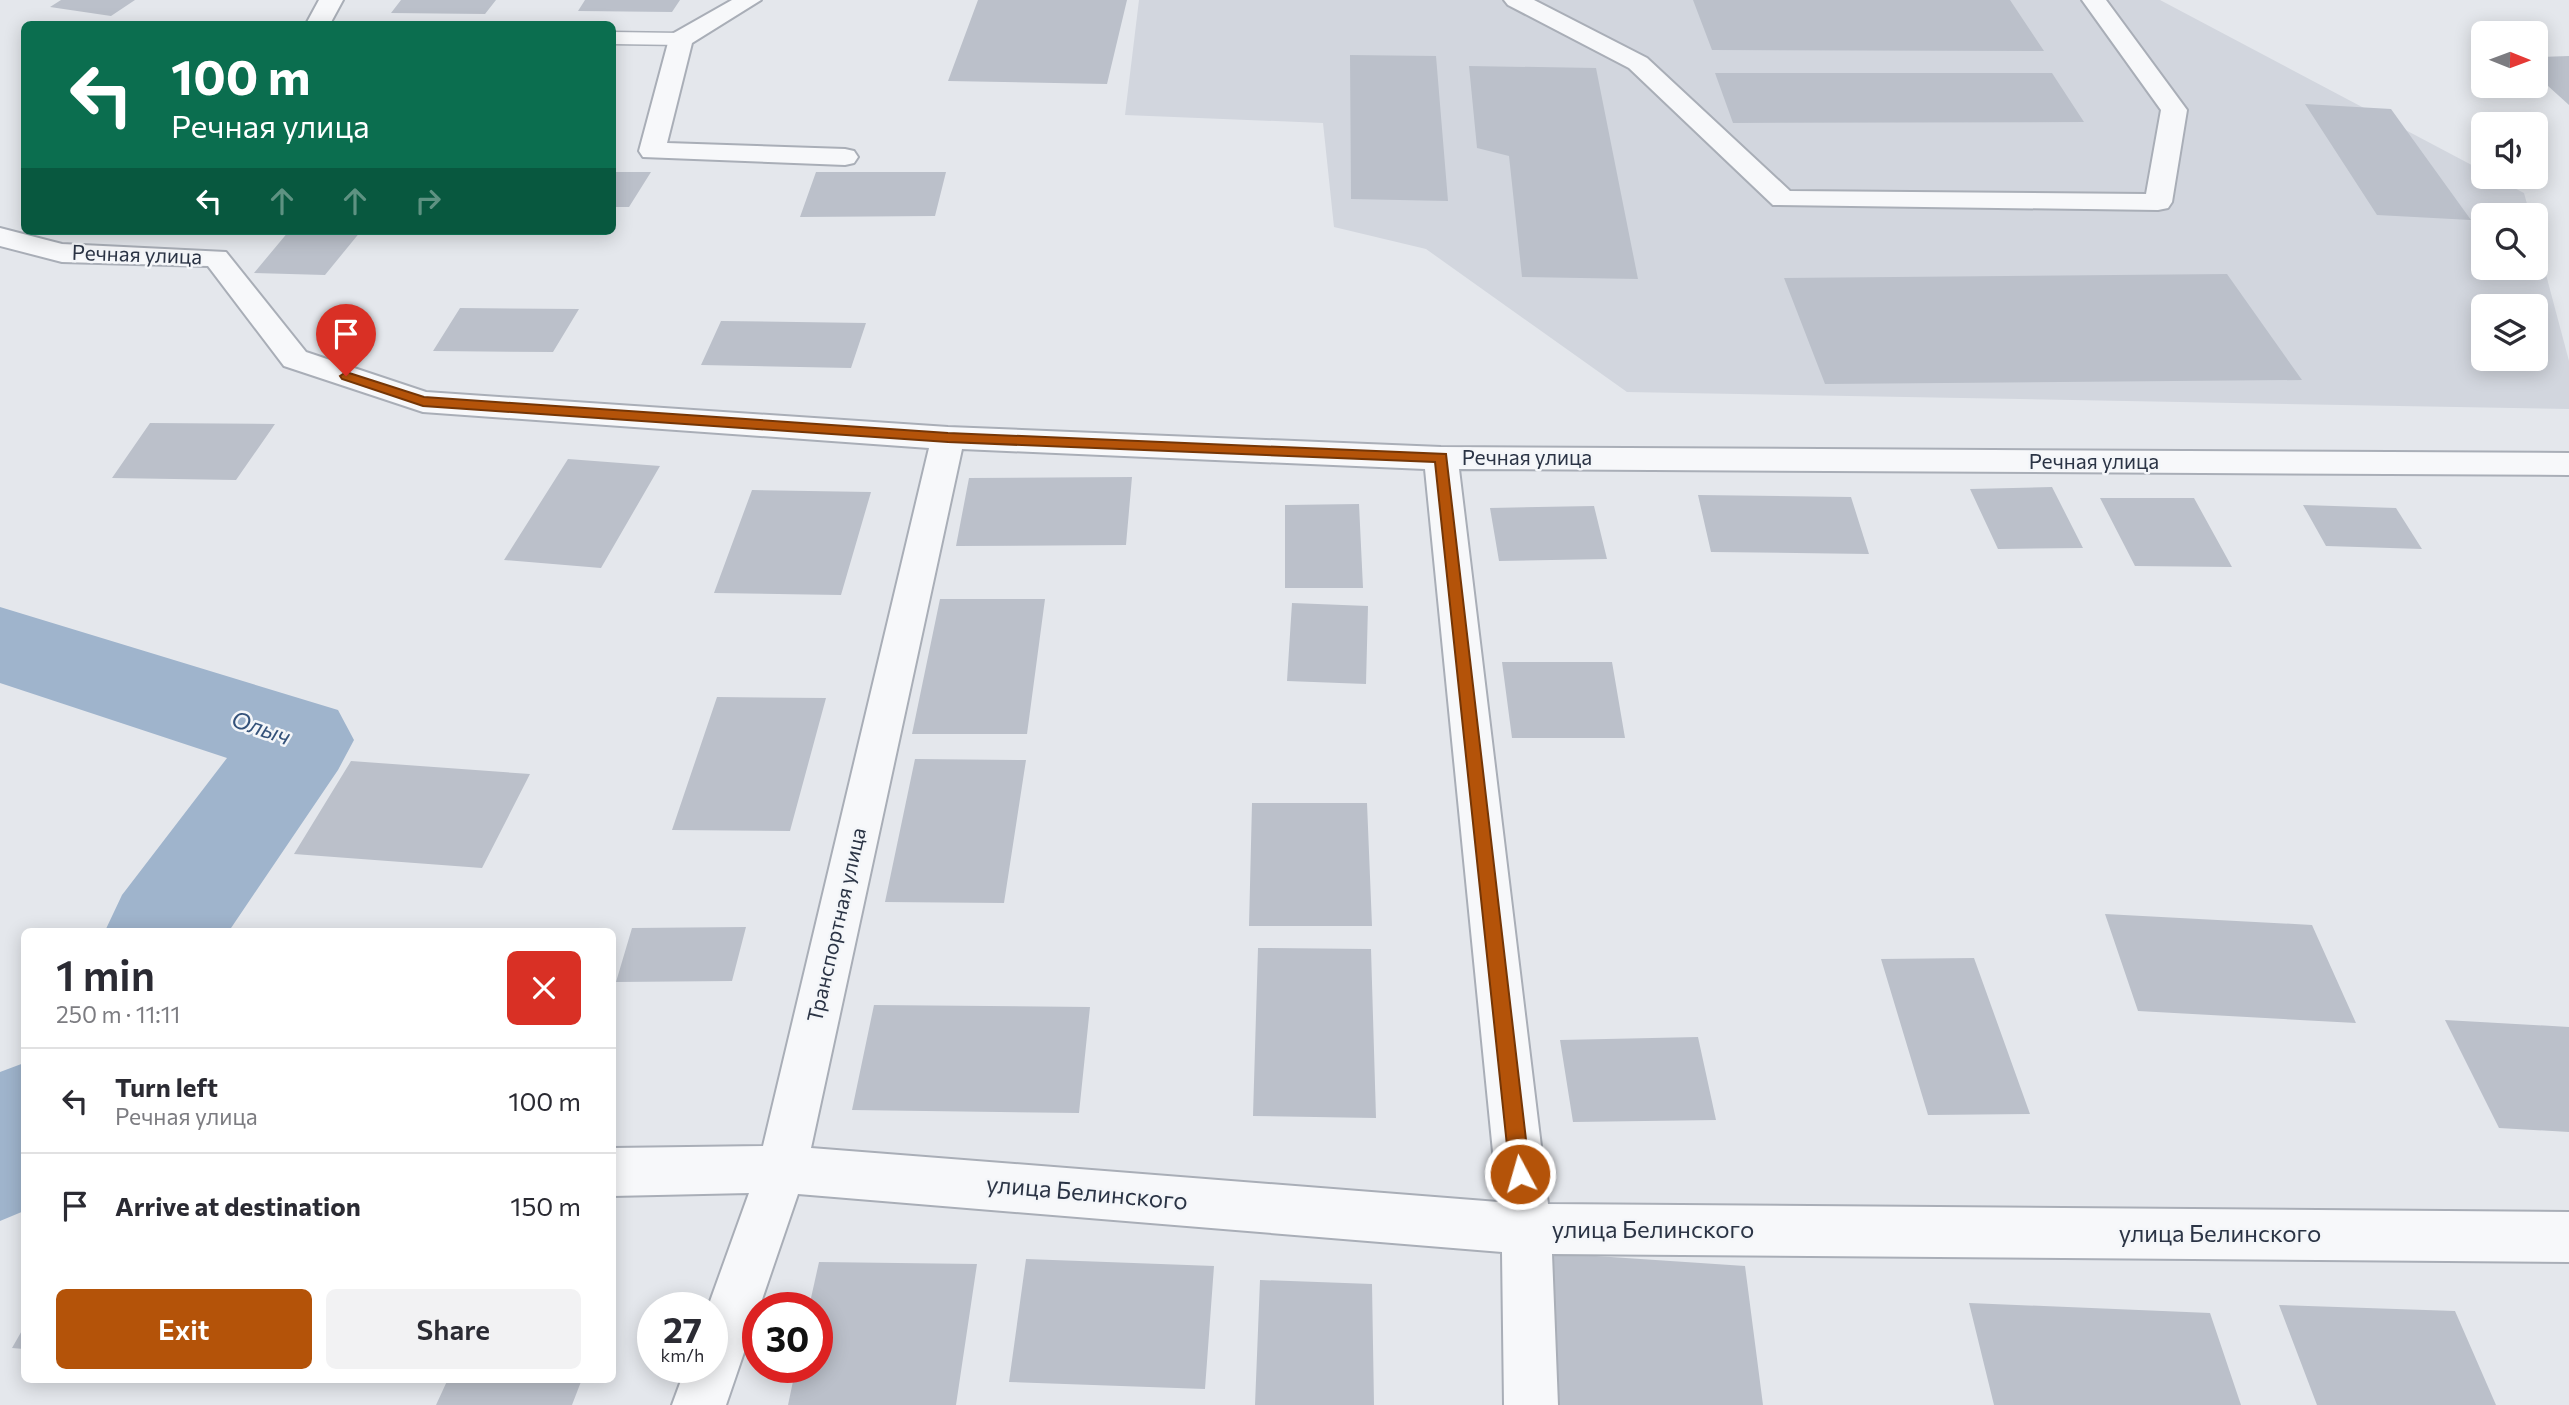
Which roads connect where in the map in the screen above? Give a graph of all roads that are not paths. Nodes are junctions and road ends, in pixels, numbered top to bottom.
1 (331, 0) edge
2 (749, 0) edge
3 (1516, 0) edge
4 (2094, 0) edge
5 (320, 21) edge
6 (616, 38) edge
7 (681, 39) junction
8 (845, 156) dead end
9 (0, 237) edge
10 (223, 244) edge
11 (948, 438) junction
12 (1441, 458) junction
13 (2569, 464) edge
14 (782, 1169) junction
15 (616, 1172) edge
16 (1526, 1229) junction
17 (2569, 1237) edge
18 (699, 1405) edge
19 (1531, 1405) edge

1 - 5 street
2 - 7 street
3 - 4 street
6 - 7 lane
7 - 8 street
9 - 10 street, Речная улица
10 - 11 street, Речная улица
11 - 12 street, Речная улица
11 - 14 street, Транспортная улица
12 - 13 street, Речная улица
12 - 16 street
14 - 15 street, улица Белинского
14 - 16 street, улица Белинского
14 - 18 street, Транспортная улица
16 - 17 street, улица Белинского
16 - 19 street

